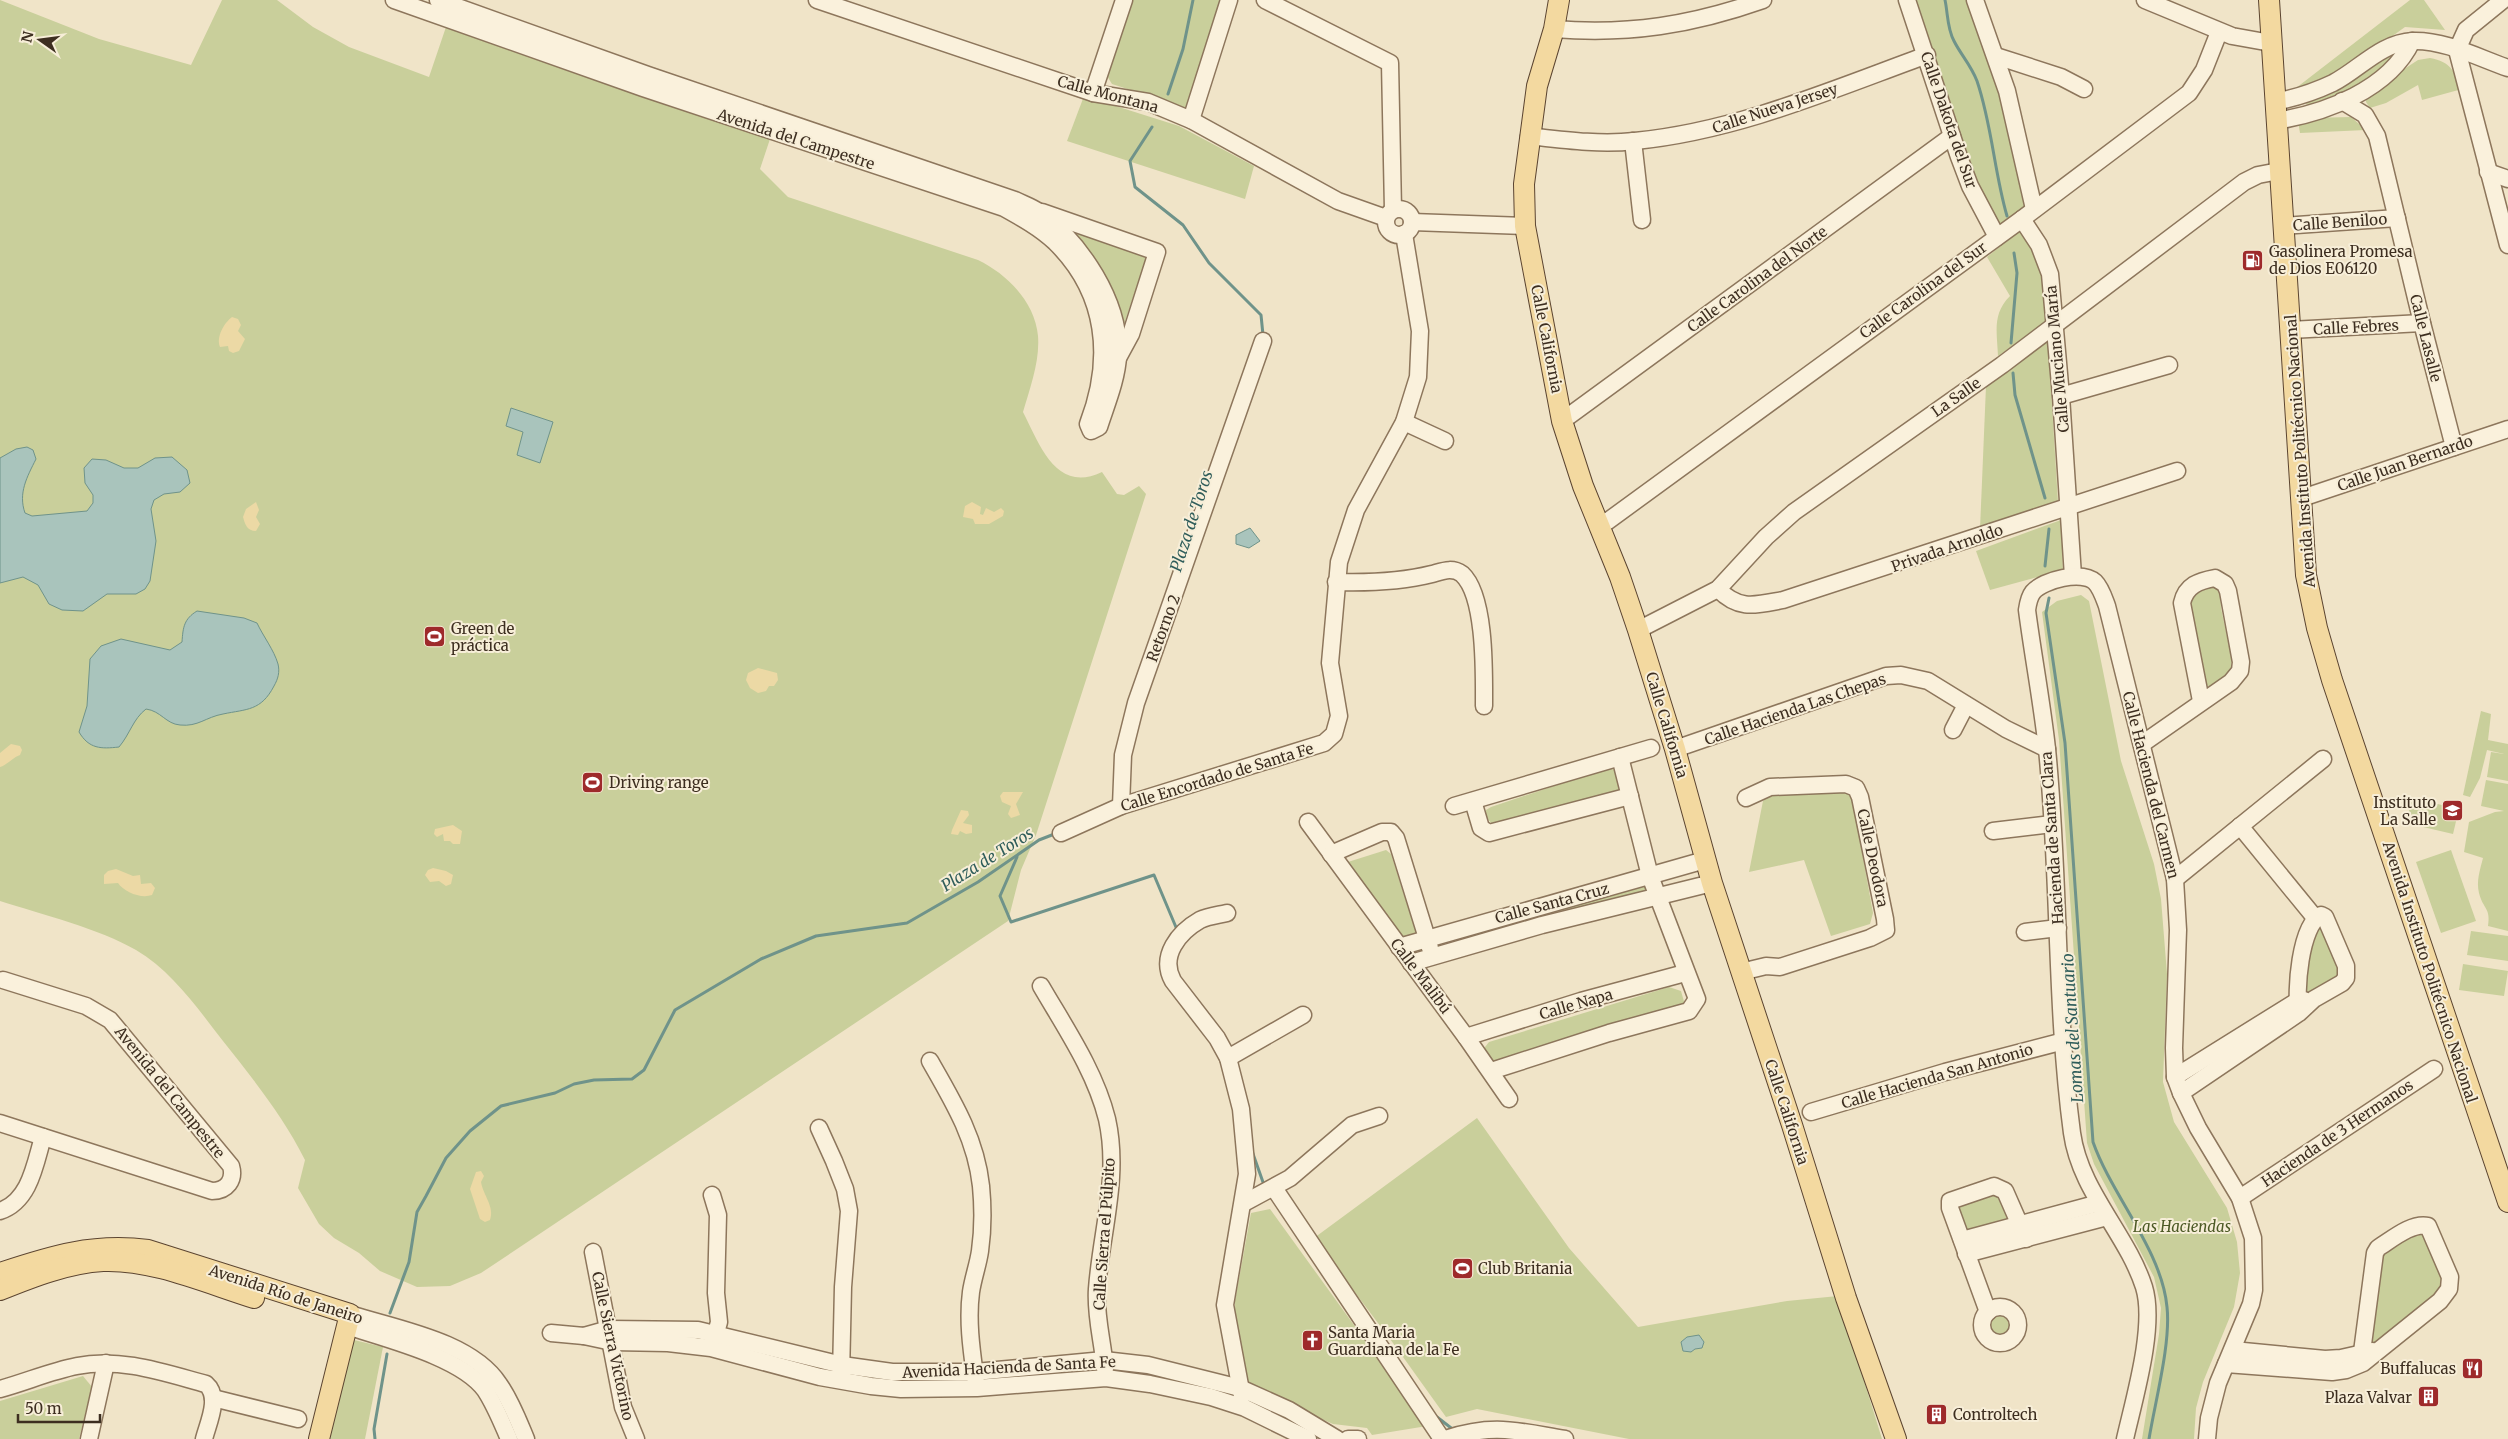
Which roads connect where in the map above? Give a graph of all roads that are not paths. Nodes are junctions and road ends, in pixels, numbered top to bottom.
1 (394, 0) edge
2 (817, 0) edge
3 (1124, 0) edge
4 (1229, 0) edge
5 (1265, 0) edge
6 (1559, 0) edge
7 (1763, 0) edge
8 (1907, 0) edge
9 (1975, 0) edge
10 (2145, 0) edge
11 (2269, 0) edge
12 (2503, 0) edge
13 (438, 6) edge
14 (1554, 29) junction
15 (2219, 32) junction
16 (2412, 42) junction
17 (2271, 43) junction
18 (2457, 50) junction
19 (1926, 55) junction
20 (1996, 56) junction
21 (2508, 68) edge
22 (2355, 69) junction
23 (2367, 87) junction
24 (2084, 89) dead end
25 (1093, 93) junction
26 (2342, 101) junction
27 (2275, 111) junction
28 (1191, 120) junction
29 (1529, 136) junction
30 (1952, 136) junction
31 (1633, 142) junction
32 (841, 147) junction
33 (2279, 171) junction
34 (2488, 172) junction
35 (2508, 179) edge
36 (1039, 211) junction
37 (1390, 214) junction
38 (2028, 214) junction
39 (2397, 218) junction
40 (1642, 220) dead end
41 (1525, 226) junction
42 (2283, 226) junction
43 (1408, 228) junction
44 (1996, 237) junction
45 (2508, 245) edge
46 (1081, 264) junction
47 (2422, 323) junction
48 (2055, 324) junction
49 (2290, 330) junction
50 (1263, 341) dead end
51 (1118, 358) junction
52 (2169, 365) dead end
53 (1102, 374) junction
54 (2061, 396) junction
55 (1562, 421) junction
56 (1404, 422) junction
57 (2508, 429) edge
58 (1445, 441) dead end
59 (2454, 446) junction
60 (2177, 471) dead end
61 (2302, 498) junction
62 (2068, 506) junction
63 (1601, 526) junction
64 (2072, 576) junction
65 (1336, 582) junction
66 (1718, 589) junction
67 (1638, 630) junction
68 (2201, 701) junction
69 (1966, 705) junction
70 (1484, 706) dead end
71 (1953, 730) dead end
72 (2142, 744) junction
73 (1651, 748) dead end
74 (1675, 749) junction
75 (2047, 749) junction
76 (1620, 757) junction
77 (2323, 759) dead end
78 (1630, 796) junction
79 (1746, 798) dead end
80 (1473, 801) junction
81 (1121, 806) junction
82 (1454, 806) dead end
83 (1308, 822) dead end
84 (2052, 824) junction
85 (2240, 826) junction
86 (1993, 831) dead end
87 (1061, 834) dead end
88 (1331, 854) junction
89 (1705, 860) junction
90 (1650, 876) junction
91 (2175, 879) junction
92 (1712, 883) junction
93 (1657, 895) junction
94 (1537, 906) junction
95 (1227, 913) dead end
96 (2316, 919) junction
97 (1542, 925) junction
98 (2058, 928) junction
99 (2025, 932) dead end
100 (1427, 939) junction
101 (1398, 947) junction
102 (1432, 957) junction
103 (1411, 963) junction
104 (1685, 973) junction
105 (1, 977) edge
106 (1744, 978) junction
107 (1042, 986) dead end
108 (2298, 1007) junction
109 (1303, 1015) dead end
110 (1466, 1037) junction
111 (2064, 1041) junction
112 (1228, 1058) junction
113 (930, 1060) dead end
114 (2434, 1069) dead end
115 (1491, 1071) junction
116 (2176, 1076) junction
117 (2181, 1093) junction
118 (1510, 1099) dead end
119 (1811, 1112) dead end
120 (1380, 1116) dead end
121 (0, 1123) edge
122 (819, 1128) dead end
123 (37, 1135) junction
124 (1274, 1188) junction
125 (712, 1196) dead end
126 (2240, 1198) junction
127 (2508, 1202) edge
128 (1244, 1203) junction
129 (2099, 1203) junction
130 (0, 1211) edge
131 (2107, 1217) junction
132 (2023, 1232) junction
133 (1964, 1247) junction
134 (593, 1252) dead end
135 (0, 1273) edge
136 (0, 1290) edge
137 (1988, 1312) dead end
138 (348, 1320) junction
139 (552, 1332) dead end
140 (610, 1336) junction
141 (714, 1340) junction
142 (2367, 1355) junction
143 (2229, 1357) junction
144 (1104, 1360) junction
145 (106, 1364) junction
146 (842, 1365) junction
147 (975, 1372) junction
148 (1106, 1378) junction
149 (840, 1382) junction
150 (977, 1388) junction
151 (1240, 1388) junction
152 (0, 1389) edge
153 (214, 1398) junction
154 (1245, 1408) junction
155 (298, 1418) dead end
156 (1487, 1434) edge
157 (89, 1439) edge
158 (204, 1439) edge
159 (319, 1439) edge
160 (509, 1439) edge
161 (526, 1439) edge
162 (636, 1439) edge
163 (1308, 1439) edge
164 (1337, 1439) edge
165 (1348, 1439) edge
166 (1358, 1439) edge
167 (1443, 1439) edge
168 (1566, 1439) edge
169 (1896, 1439) edge
170 (2126, 1439) edge
171 (2207, 1439) edge

1 - 13 street, Avenida del Campestre
2 - 25 street, Calle Montana
3 - 25 street
4 - 28 street
5 - 37 street
6 - 14 main road, Calle California
7 - 14 street
8 - 19 street, Calle Dakota del Sur
9 - 20 street
10 - 15 street
11 - 17 main road, Avenida Instituto Politécnico Nacional
12 - 18 street
13 - 32 street, Avenida del Campestre
14 - 29 main road, Calle California
15 - 17 street
15 - 38 street, Calle Carolina del Sur
16 - 18 street
16 - 22 street
16 - 23 street
17 - 27 main road, Avenida Instituto Politécnico Nacional
18 - 21 street
18 - 34 street
19 - 30 street, Calle Dakota del Sur
19 - 31 street, Calle Nueva Jersey
20 - 24 street
20 - 38 street
22 - 23 street
22 - 27 street
23 - 26 street
25 - 28 street, Calle Montana
26 - 27 street
26 - 39 street, Calle Lasalle
27 - 33 main road, Avenida Instituto Politécnico Nacional
28 - 37 street, Calle Montana
29 - 31 street, Calle Nueva Jersey
29 - 41 main road, Calle California
30 - 44 street, Calle Dakota del Sur
30 - 55 street, Calle Carolina del Norte
31 - 40 street
32 - 36 street, Avenida del Campestre
32 - 46 street, Avenida del Campestre
33 - 42 main road, Avenida Instituto Politécnico Nacional
33 - 48 street, La Salle
34 - 35 street
34 - 45 street
36 - 46 street, Avenida del Campestre
36 - 51 street, Avenida del Campestre
37 - 43 street, Calle Montana
37 - 43 street
38 - 44 street, Calle Carolina del Sur
38 - 48 street, Calle Muciano María
39 - 42 street, Calle Beniloo
39 - 47 street, Calle Lasalle
41 - 43 street
41 - 55 main road, Calle California
42 - 49 main road, Avenida Instituto Politécnico Nacional
43 - 56 street, Calle Encordado de Santa Fe
44 - 63 street, Calle Carolina del Sur
46 - 51 street, Avenida del Campestre
46 - 53 street, Avenida del Campestre
47 - 49 street, Calle Febres
47 - 59 street, Calle Lasalle
48 - 54 street, Calle Muciano María
48 - 66 street, La Salle
49 - 61 main road, Avenida Instituto Politécnico Nacional
50 - 81 street, Retorno 2
51 - 53 street, Avenida del Campestre
51 - 53 street, Avenida del Campestre
52 - 54 street
54 - 62 street, Calle Muciano María
55 - 63 main road, Calle California
56 - 58 street
56 - 65 street, Calle Encordado de Santa Fe
57 - 59 street, Calle Juan Bernardo
59 - 61 street, Calle Juan Bernardo
60 - 62 street, Privada Arnoldo
61 - 127 main road, Avenida Instituto Politécnico Nacional
62 - 64 street, Calle Muciano María
62 - 66 street, Privada Arnoldo
63 - 67 main road, Calle California
64 - 72 street, Calle Hacienda del Carmen
64 - 75 street, Hacienda de Santa Clara
65 - 70 street
65 - 81 street, Calle Encordado de Santa Fe
66 - 67 street, La Salle
67 - 74 main road, Calle California
68 - 68 street
68 - 72 street
69 - 71 street
69 - 74 street, Calle Hacienda Las Chepas
69 - 75 street, Calle Hacienda Las Chepas
72 - 91 street, Calle Hacienda del Carmen
73 - 76 street
74 - 89 main road, Calle California
75 - 84 street, Hacienda de Santa Clara
76 - 78 street
76 - 80 street
77 - 85 street
78 - 80 street
78 - 90 street
79 - 106 street, Calle Deodora
80 - 82 street
81 - 87 street, Calle Encordado de Santa Fe
83 - 88 street, Calle Malibú
84 - 86 street
84 - 98 street, Hacienda de Santa Clara
85 - 91 street
85 - 96 street
88 - 100 street, Calle Malibú
88 - 101 street, Calle Malibú
89 - 90 street, Calle Santa Cruz
89 - 92 main road, Calle California
90 - 93 street
90 - 94 street, Calle Santa Cruz
91 - 116 street, Calle Hacienda del Carmen
92 - 93 street, Calle Santa Cruz
92 - 106 main road, Calle California
93 - 97 street, Calle Santa Cruz
93 - 104 street
94 - 97 street
94 - 100 street, Calle Santa Cruz
95 - 112 street
96 - 108 street
96 - 108 street
97 - 102 street, Calle Santa Cruz
98 - 99 street
98 - 111 street, Hacienda de Santa Clara
100 - 101 street, Calle Santa Cruz
100 - 102 street, Calle Malibú
101 - 103 street, Calle Malibú
102 - 103 street, Calle Santa Cruz
103 - 110 street, Calle Malibú
104 - 110 street, Calle Napa
104 - 115 street
105 - 123 street, Avenida del Campestre
106 - 169 main road, Calle California
107 - 144 street, Calle Sierra el Púlpito
108 - 116 street
108 - 117 street
109 - 112 street
110 - 115 street, Calle Malibú
111 - 119 street, Calle Hacienda San Antonio
111 - 129 street, Hacienda de Santa Clara
112 - 128 street
113 - 147 street
114 - 126 street, Hacienda de 3 Hermanos
115 - 118 street, Calle Malibú
116 - 117 street, Calle Hacienda del Carmen
117 - 126 street, Calle Hacienda del Carmen
120 - 124 street
121 - 123 street, Avenida del Campestre
122 - 146 street
123 - 130 street
124 - 128 street
124 - 167 street
125 - 141 street
126 - 143 street, Calle Hacienda del Carmen
128 - 151 street
129 - 131 street, Hacienda de Santa Clara
129 - 132 street
131 - 132 street
131 - 170 street, Hacienda de Santa Clara
132 - 133 street
132 - 133 street
133 - 137 street
134 - 140 street, Calle Sierra Victorino
135 - 138 main road, Avenida Río de Janeiro
136 - 138 main road, Avenida Río de Janeiro
138 - 159 main road
138 - 160 street, Avenida Río de Janeiro
138 - 161 street, Avenida Río de Janeiro
139 - 140 street
140 - 141 street, Avenida Hacienda de Santa Fe
140 - 162 street, Calle Sierra Victorino
141 - 146 street, Avenida Hacienda de Santa Fe
141 - 149 street, Avenida Hacienda de Santa Fe
142 - 142 street
142 - 143 street
143 - 171 street, Calle Hacienda del Carmen
144 - 147 street, Avenida Hacienda de Santa Fe
144 - 148 street, Calle Sierra el Púlpito
144 - 151 street, Avenida Hacienda de Santa Fe
145 - 152 street
145 - 153 street
145 - 157 street
146 - 147 street, Avenida Hacienda de Santa Fe
146 - 149 street
147 - 150 street
148 - 150 street, Avenida Hacienda de Santa Fe
148 - 154 street, Avenida Hacienda de Santa Fe
149 - 150 street, Avenida Hacienda de Santa Fe
151 - 154 street
151 - 164 street, Avenida Hacienda de Santa Fe
153 - 155 street
153 - 158 street
154 - 163 street, Avenida Hacienda de Santa Fe
156 - 167 street
156 - 168 street
165 - 166 street

